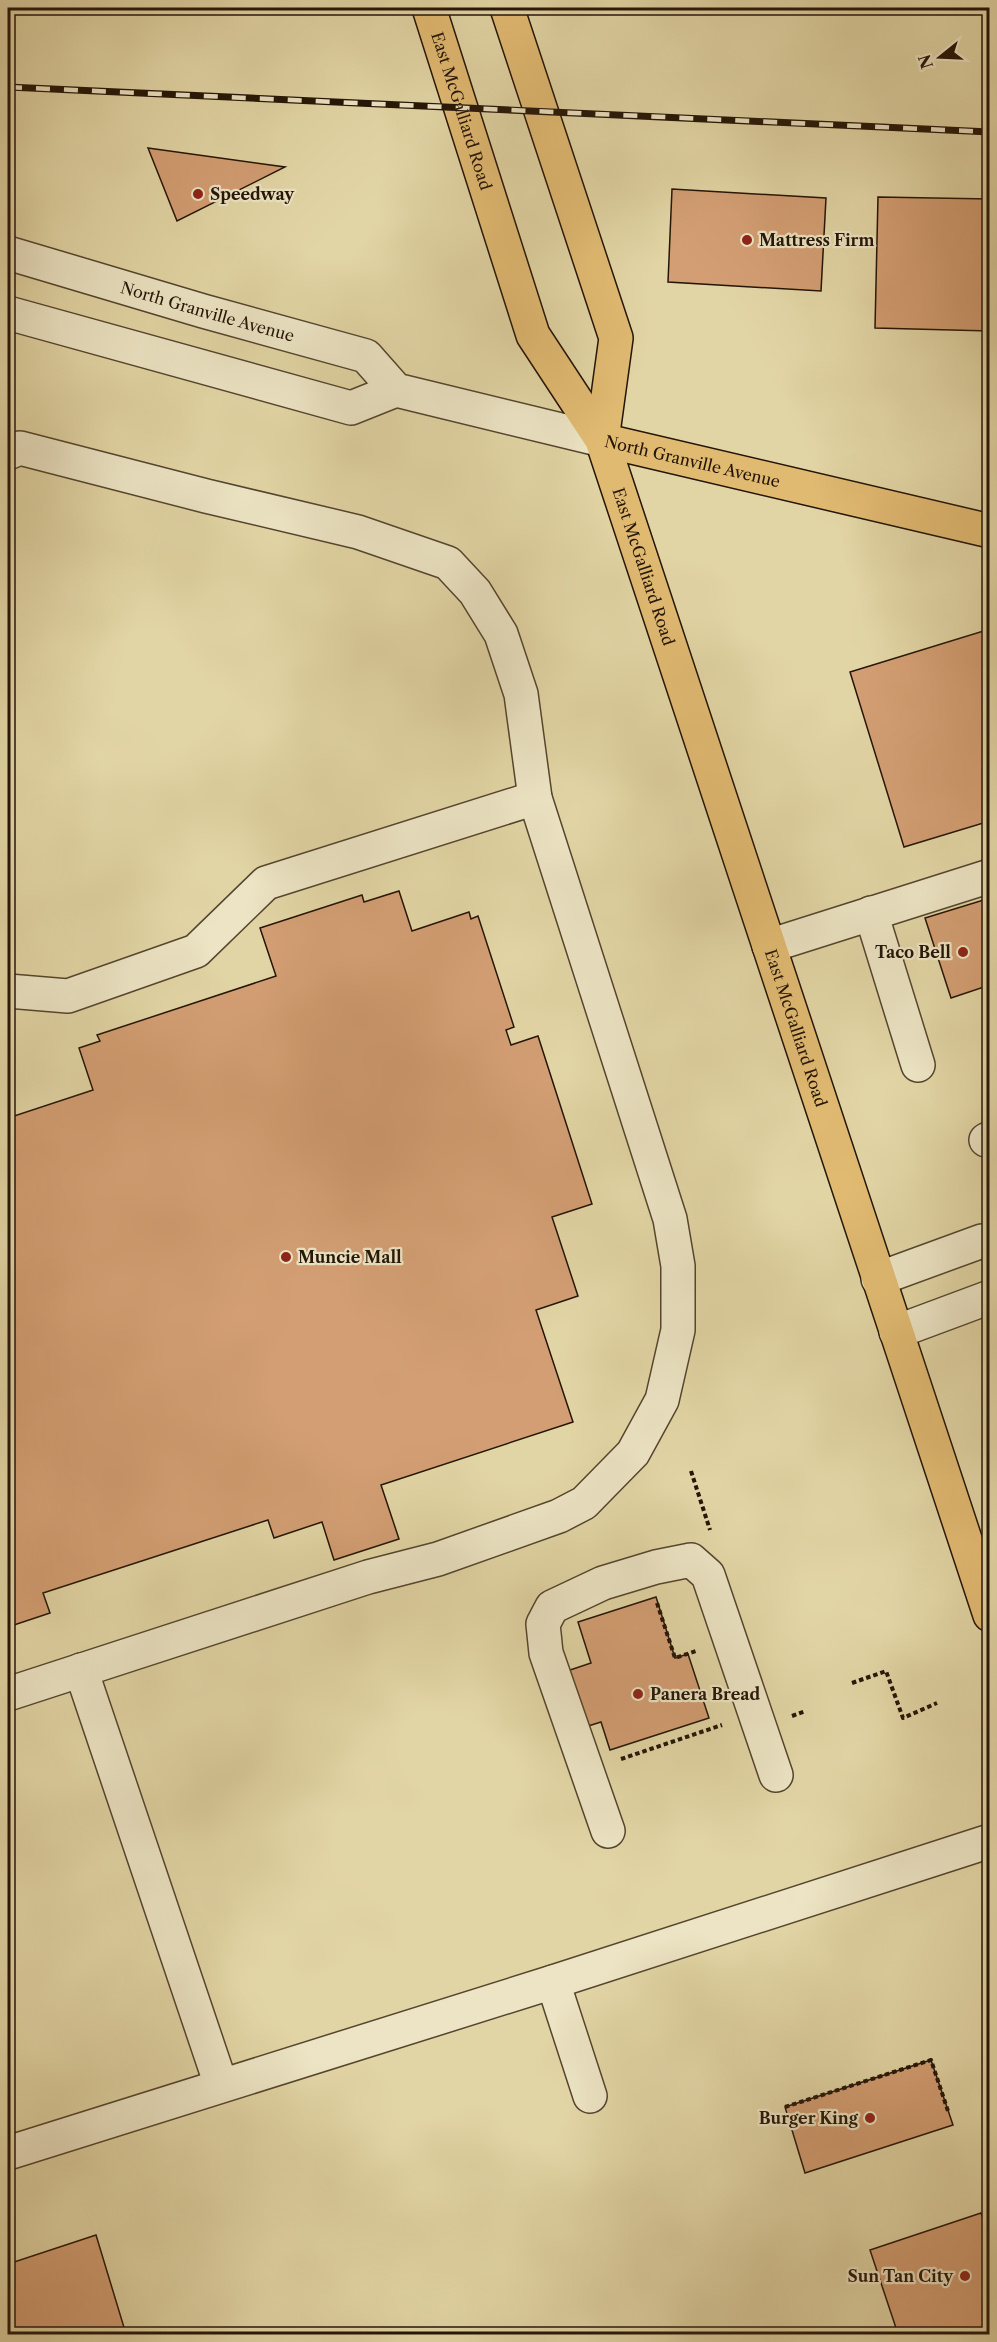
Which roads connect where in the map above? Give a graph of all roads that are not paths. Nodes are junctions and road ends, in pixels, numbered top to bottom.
1 (429, 8) edge
2 (507, 8) edge
3 (8, 253) edge
4 (8, 314) edge
5 (396, 390) junction
6 (602, 440) junction
7 (8, 453) edge
8 (990, 531) edge
9 (535, 798) junction
10 (990, 876) edge
11 (871, 913) junction
12 (769, 946) junction
13 (8, 991) edge
14 (918, 1065) dead end
15 (990, 1244) edge
16 (878, 1279) junction
17 (990, 1297) edge
18 (896, 1332) junction
19 (990, 1615) edge
20 (81, 1670) junction
21 (8, 1694) edge
22 (776, 1775) dead end
23 (608, 1831) dead end
24 (990, 1841) edge
25 (553, 1982) junction
26 (221, 2085) junction
27 (590, 2096) dead end
28 (8, 2153) edge

1 - 6 main road, East McGalliard Road
2 - 6 main road, East McGalliard Road
3 - 5 lane, North Granville Avenue
4 - 5 lane
5 - 6 lane, North Granville Avenue
6 - 8 main road, North Granville Avenue
6 - 12 main road, East McGalliard Road
7 - 9 lane
9 - 13 lane
9 - 20 lane
10 - 11 lane
11 - 12 lane
11 - 14 lane
12 - 16 main road, East McGalliard Road
15 - 16 lane
16 - 18 main road, East McGalliard Road
17 - 18 lane
18 - 19 main road, East McGalliard Road
20 - 21 lane
20 - 26 lane
22 - 23 lane
24 - 25 lane
25 - 26 lane
25 - 27 lane
26 - 28 lane

